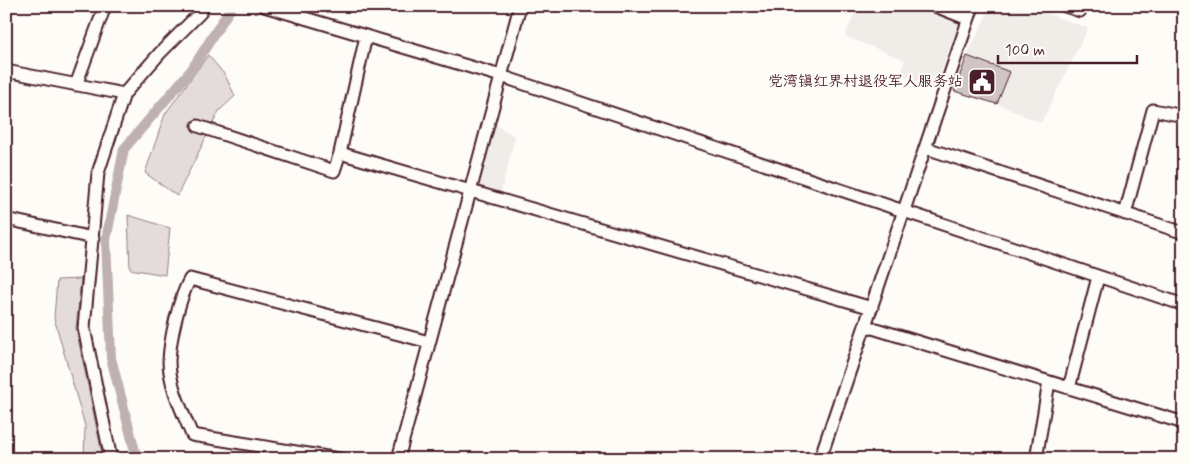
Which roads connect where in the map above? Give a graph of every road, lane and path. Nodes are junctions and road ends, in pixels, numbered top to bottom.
1 (105, 6) edge
2 (203, 6) edge
3 (264, 6) edge
4 (520, 6) edge
5 (935, 6) edge
6 (973, 6) edge
7 (1065, 6) edge
8 (1080, 11) dead end
9 (968, 19) junction
10 (366, 36) junction
11 (6, 72) edge
12 (501, 76) junction
13 (76, 85) junction
14 (124, 94) junction
15 (1184, 116) edge
16 (198, 126) dead end
17 (926, 148) junction
18 (340, 153) junction
19 (470, 192) junction
20 (904, 213) junction
21 (1125, 214) junction
22 (6, 219) edge
23 (1184, 233) edge
24 (93, 238) junction
25 (1098, 277) junction
26 (1184, 305) edge
27 (872, 308) junction
28 (866, 326) junction
29 (429, 342) junction
30 (1049, 382) junction
31 (1069, 388) junction
32 (1184, 423) edge
33 (111, 459) edge
34 (339, 459) edge
35 (398, 459) edge
36 (820, 459) edge
37 (1036, 459) edge

1 - 13 street
2 - 14 street
3 - 10 street
4 - 12 street
5 - 9 street
6 - 9 street
7 - 8 street
9 - 17 street
10 - 12 street
10 - 18 street
11 - 13 street
12 - 19 street
12 - 20 street
13 - 14 street
14 - 24 street
15 - 21 street
16 - 18 street
17 - 20 street
17 - 21 street
18 - 19 street
19 - 27 street
19 - 29 street
20 - 25 street
20 - 27 street
21 - 23 street
22 - 24 street
24 - 33 street
25 - 26 street
25 - 31 street
27 - 28 street
28 - 30 street
28 - 36 street
29 - 34 street
29 - 35 street
30 - 31 street
30 - 37 street
31 - 32 street

